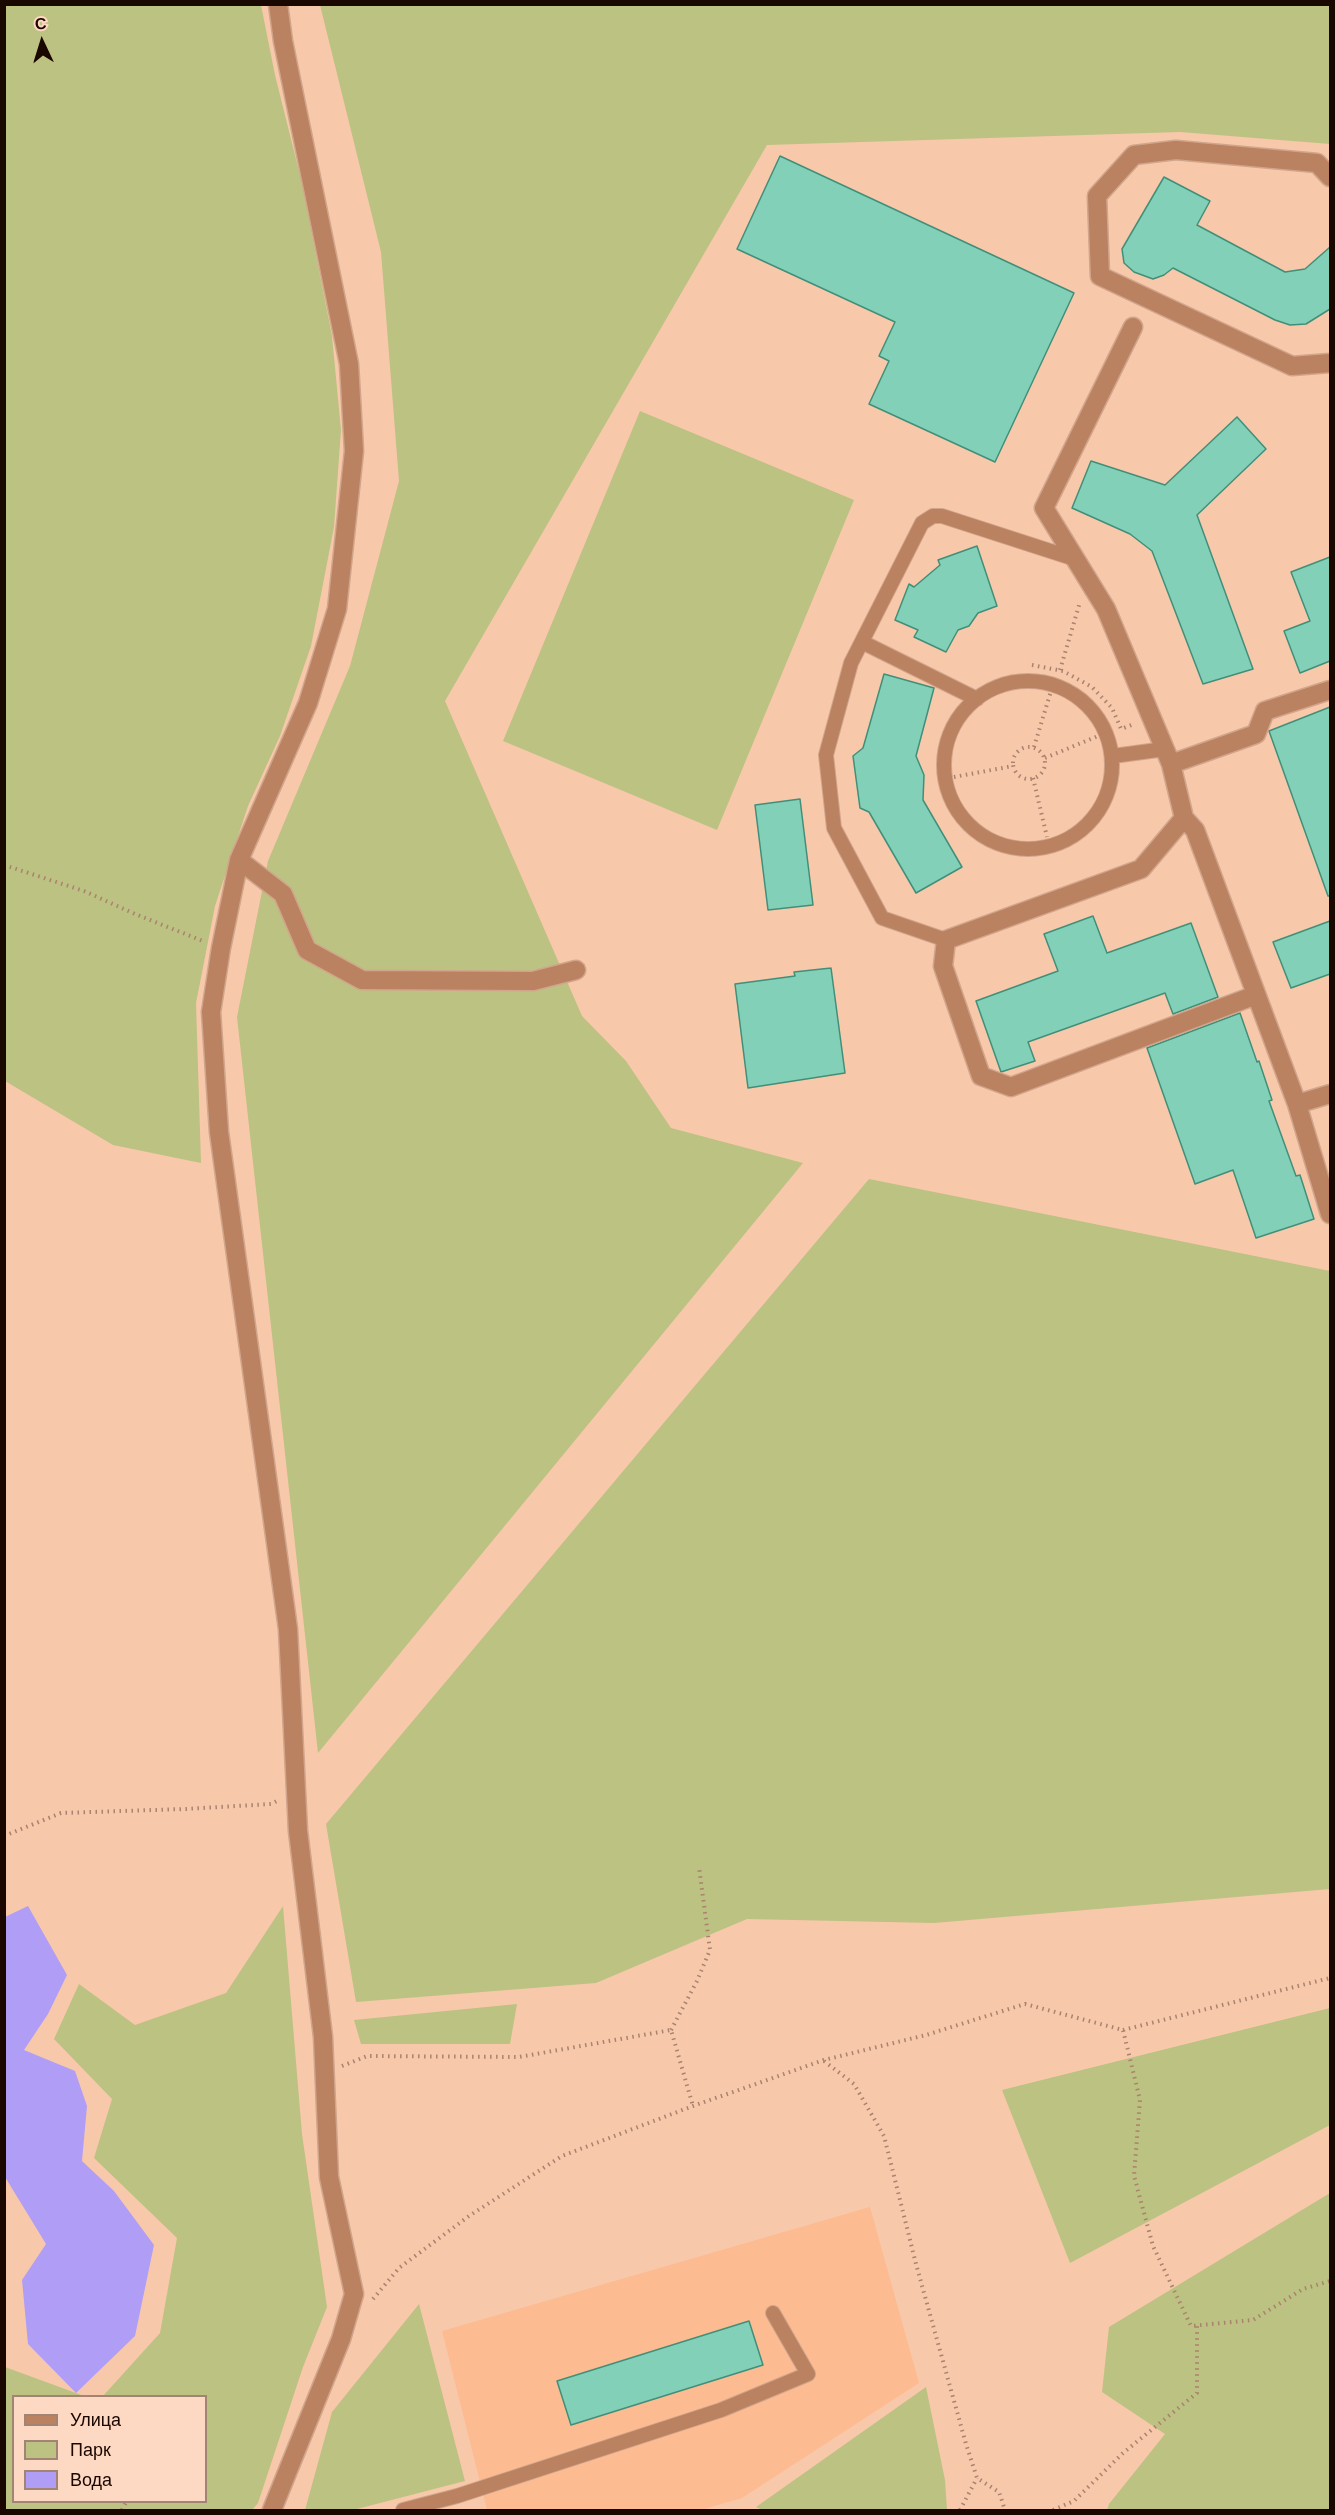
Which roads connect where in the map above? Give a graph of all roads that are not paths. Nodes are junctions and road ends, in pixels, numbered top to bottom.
1 (278, 4) edge
2 (1330, 177) edge
3 (1133, 327) dead end
4 (1330, 363) edge
5 (1075, 559) junction
6 (862, 642) junction
7 (1330, 690) edge
8 (977, 699) junction
9 (1113, 756) junction
10 (1168, 756) junction
11 (1184, 818) junction
12 (239, 860) junction
13 (946, 940) junction
14 (576, 970) dead end
15 (1256, 995) junction
16 (1330, 1094) edge
17 (1297, 1104) junction
18 (1330, 1214) edge
19 (773, 2313) dead end
20 (272, 2511) edge
21 (403, 2511) edge

1 - 12 street
2 - 4 street
3 - 5 street
5 - 6 lane
5 - 10 street
6 - 8 lane
6 - 13 lane
7 - 10 street
8 - 9 lane
8 - 9 lane
9 - 10 lane
10 - 11 street
11 - 13 street
11 - 15 street
12 - 14 street
12 - 20 street
13 - 15 street
15 - 17 street
16 - 17 street
17 - 18 street
19 - 21 lane

